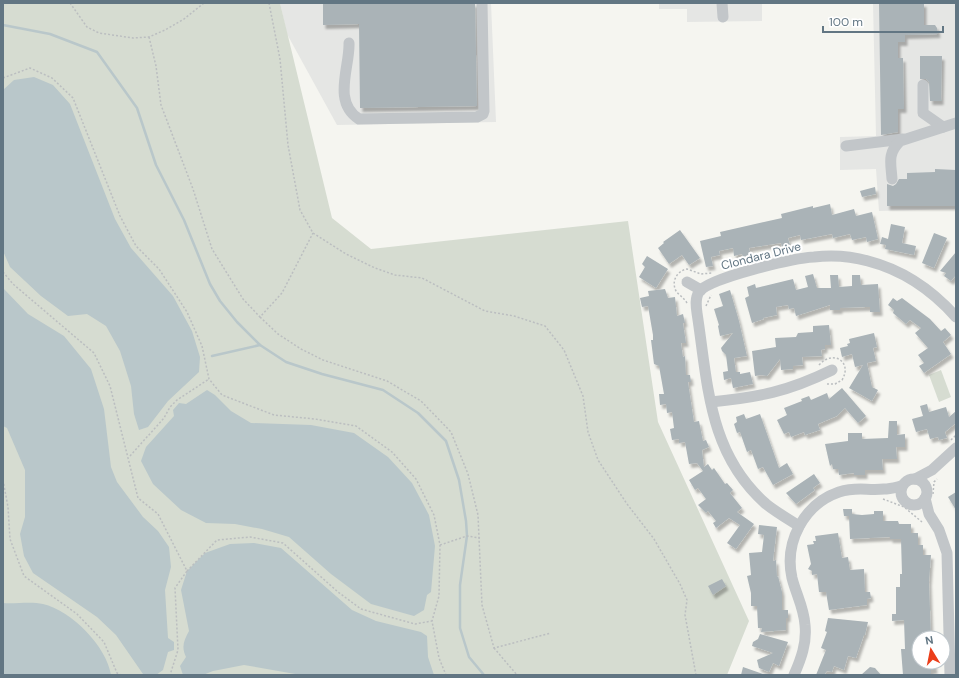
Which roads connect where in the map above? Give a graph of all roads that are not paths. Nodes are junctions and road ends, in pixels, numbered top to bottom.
1 (482, 3) edge
2 (722, 3) edge
3 (723, 17) dead end
4 (349, 43) dead end
5 (923, 85) dead end
6 (956, 123) edge
7 (943, 127) junction
8 (903, 139) junction
9 (846, 146) dead end
10 (892, 179) dead end
11 (687, 282) dead end
12 (701, 290) junction
13 (956, 317) edge
14 (832, 370) dead end
15 (711, 402) junction
16 (952, 445) edge
17 (936, 473) junction
18 (915, 479) junction
19 (902, 486) junction
20 (883, 494) junction
21 (928, 494) junction
22 (903, 499) junction
23 (914, 504) junction
24 (926, 519) junction
25 (799, 526) junction
26 (794, 675) edge
27 (950, 675) edge

1 - 4 street
2 - 3 street
5 - 7 street
6 - 7 street
7 - 8 street
8 - 9 street
8 - 10 street
11 - 12 street
12 - 13 street, Clondara Drive
12 - 15 street
14 - 15 street
15 - 25 street
16 - 17 street
17 - 18 street
17 - 21 street
18 - 19 street
18 - 21 street
19 - 20 street
19 - 22 street
20 - 22 street
20 - 25 street
21 - 23 street
21 - 24 street
22 - 23 street
23 - 24 street
24 - 27 street
25 - 26 street

